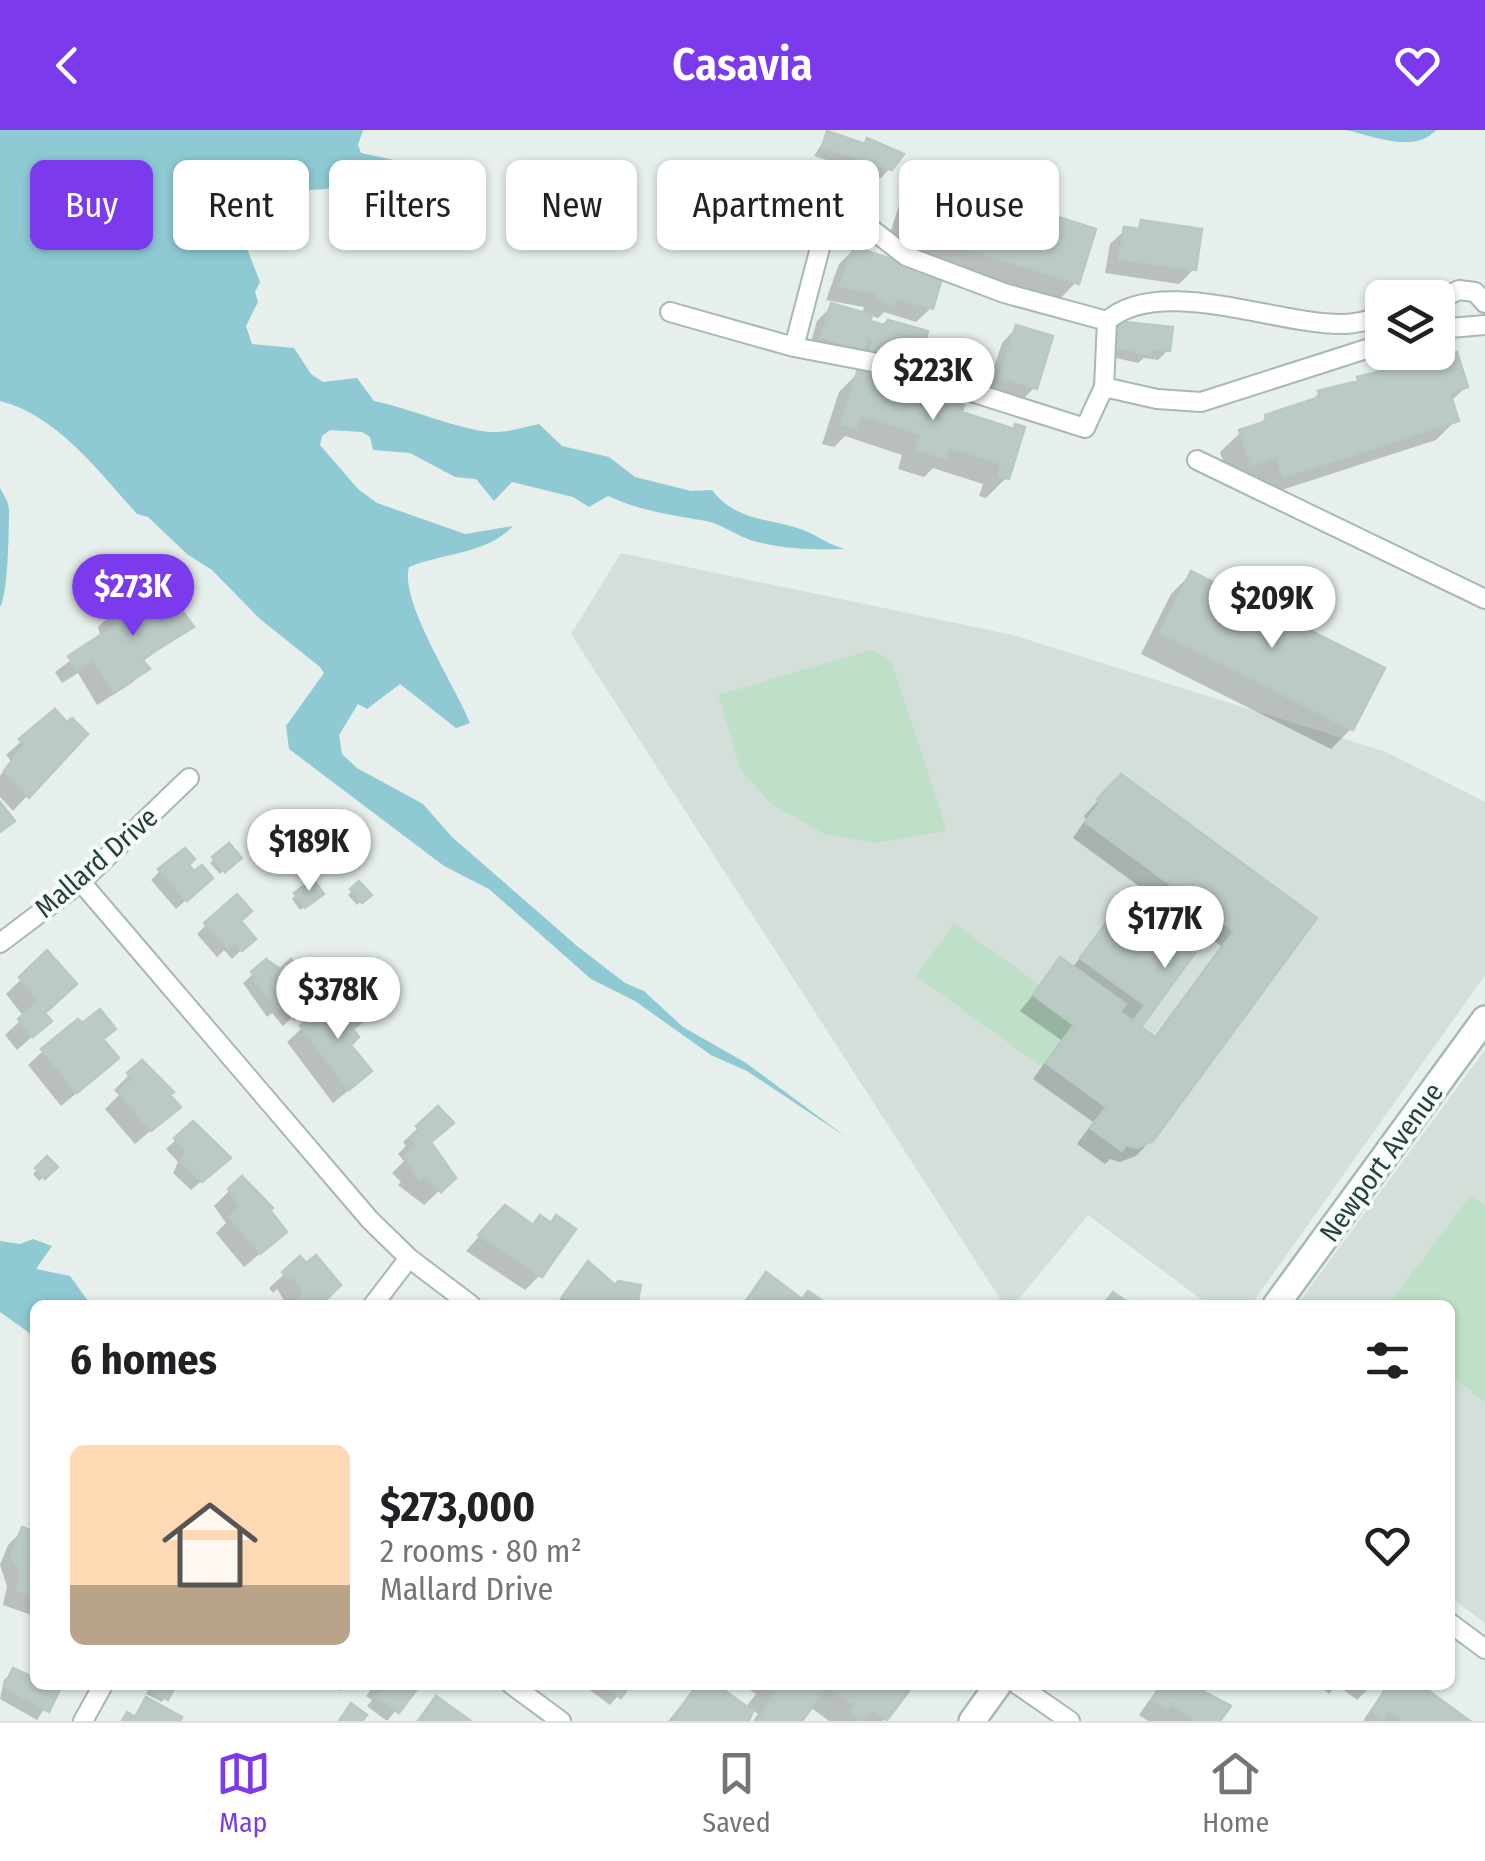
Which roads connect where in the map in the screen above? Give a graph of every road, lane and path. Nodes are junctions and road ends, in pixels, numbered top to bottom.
1 (879, 236) edge
2 (820, 250) edge
3 (1455, 292) edge
4 (1485, 303) edge
5 (670, 312) dead end
6 (1365, 320) edge
7 (1108, 321) junction
8 (1485, 325) edge
9 (1455, 328) edge
10 (794, 348) junction
11 (1365, 349) edge
12 (1104, 387) junction
13 (1197, 460) dead end
14 (1485, 600) edge
15 (188, 778) dead end
16 (81, 882) junction
17 (0, 942) edge
18 (1485, 1019) edge
19 (408, 1258) junction
20 (377, 1300) edge
21 (464, 1300) edge
22 (1280, 1300) edge
23 (1455, 1628) edge
24 (1485, 1650) edge
25 (100, 1690) edge
26 (519, 1690) edge
27 (994, 1690) edge
28 (1025, 1690) edge
29 (83, 1721) edge
30 (561, 1721) edge
31 (972, 1721) edge
32 (1070, 1721) edge

1 - 7 street
2 - 10 street
3 - 4 street
5 - 10 street
6 - 7 street
7 - 12 street
8 - 9 street
10 - 12 street
11 - 12 street
13 - 14 street
15 - 16 street, Mallard Drive
16 - 17 street, Mallard Drive
16 - 19 street
18 - 22 street, Newport Avenue
19 - 20 street
19 - 21 street
23 - 24 street
25 - 29 street
26 - 30 street
27 - 31 street
28 - 32 street

